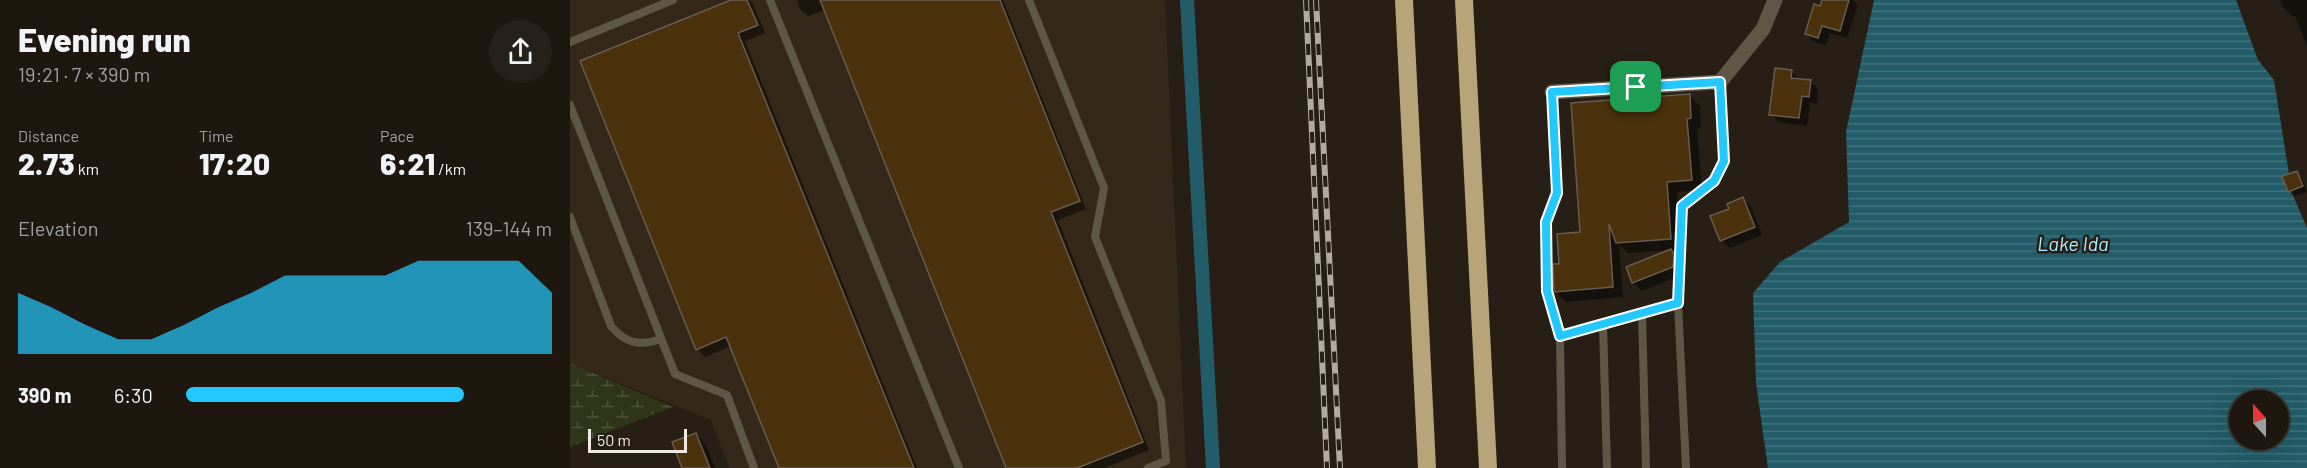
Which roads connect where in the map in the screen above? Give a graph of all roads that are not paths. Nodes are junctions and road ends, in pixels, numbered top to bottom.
1 (674, 0) edge
2 (770, 0) edge
3 (1029, 0) edge
4 (1404, 0) edge
5 (1464, 0) edge
6 (1775, 0) edge
7 (570, 42) edge
8 (1720, 82) junction
9 (1552, 92) joint
10 (570, 105) edge
11 (570, 217) edge
12 (1678, 303) junction
13 (1642, 313) junction
14 (1603, 324) junction
15 (1560, 336) junction
16 (661, 339) junction
17 (754, 468) edge
18 (959, 468) edge
19 (1148, 468) edge
20 (1428, 468) edge
21 (1488, 468) edge
22 (1562, 468) edge
23 (1607, 468) edge
24 (1646, 468) edge
25 (1686, 468) edge

1 - 7 lane
2 - 18 lane
3 - 19 lane
4 - 20 highway
5 - 21 highway
6 - 8 street
8 - 9 street
8 - 12 lane
9 - 15 lane
10 - 16 lane
11 - 16 lane
12 - 13 lane
12 - 25 lane
13 - 14 lane
13 - 24 lane
14 - 15 lane
14 - 23 lane
15 - 22 lane
16 - 17 lane

